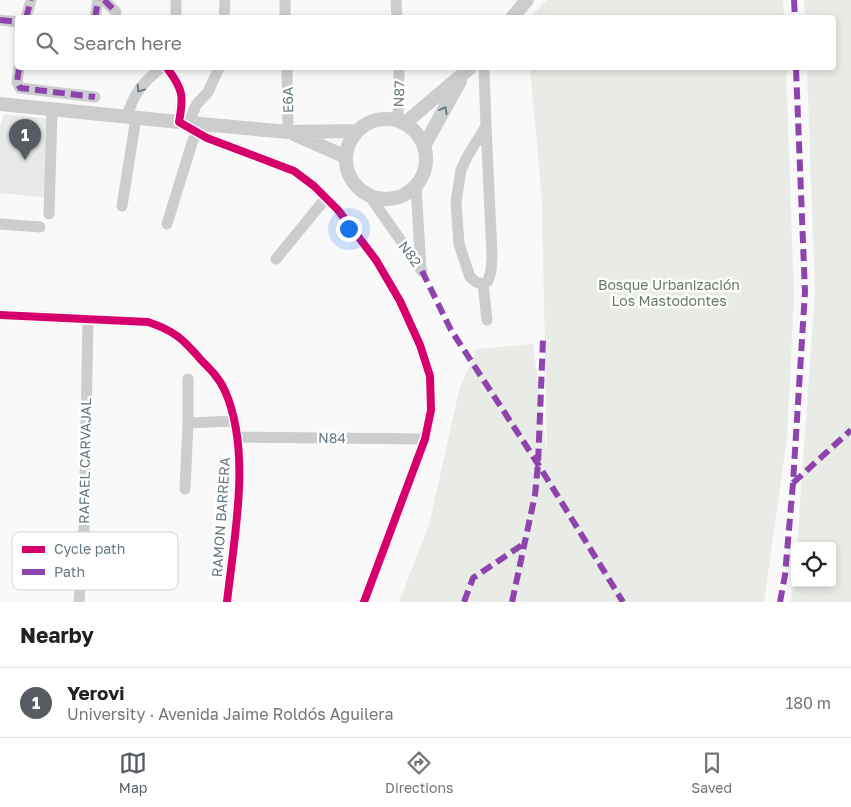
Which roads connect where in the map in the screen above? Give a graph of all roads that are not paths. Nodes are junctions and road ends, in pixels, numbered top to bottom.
1 (31, 0) edge
2 (98, 0) edge
3 (104, 0) edge
4 (176, 0) edge
5 (225, 0) edge
6 (285, 0) edge
7 (396, 0) edge
8 (526, 1) edge
9 (116, 12) dead end
10 (27, 15) edge
11 (96, 15) edge
12 (176, 15) edge
13 (224, 15) edge
14 (285, 15) edge
15 (397, 15) edge
16 (514, 15) edge
17 (0, 20) edge
18 (15, 22) edge
19 (19, 70) edge
20 (159, 70) edge
21 (169, 70) edge
22 (218, 70) edge
23 (287, 70) edge
24 (399, 70) edge
25 (484, 70) edge
26 (467, 71) edge
27 (95, 97) dead end
28 (0, 104) edge
29 (52, 109) junction
30 (132, 117) junction
31 (401, 122) junction
32 (188, 126) junction
33 (486, 126) junction
34 (356, 131) junction
35 (288, 132) junction
36 (424, 146) junction
37 (346, 157) junction
38 (416, 185) junction
39 (369, 195) junction
40 (326, 198) junction
41 (122, 206) dead end
42 (49, 214) dead end
43 (0, 224) edge
44 (167, 224) dead end
45 (40, 227) dead end
46 (276, 259) dead end
47 (483, 284) junction
48 (0, 315) edge
49 (88, 319) junction
50 (487, 320) dead end
51 (188, 379) dead end
52 (235, 421) junction
53 (188, 423) junction
54 (239, 436) junction
55 (425, 439) junction
56 (185, 489) dead end
57 (84, 532) edge
58 (227, 602) edge
59 (364, 602) edge

1 - 10 street
2 - 11 street
3 - 9 street
4 - 12 street
5 - 13 street
6 - 14 street
7 - 15 street
8 - 16 street
17 - 18 street
19 - 27 street
20 -> 30 street
21 - 32 street
22 - 32 street
23 - 35 street, E6A
24 - 31 street, N87
25 - 33 street
26 - 31 street
36 -> 26 street
28 - 29 street
29 - 30 street
29 - 42 street
30 - 32 street
30 - 41 street
31 - 34 street
31 - 36 street
32 - 35 street
32 - 40 street
32 - 44 street
33 - 47 street
33 - 47 street
34 - 35 street
34 - 37 street
35 - 37 street
36 - 38 street
37 - 39 street
38 - 39 street
38 - 39 street, N82
40 - 46 street
40 - 55 street
43 - 45 street
47 - 50 street
48 - 49 street, RAMON BARRERA
49 - 52 street, RAMON BARRERA
49 - 57 street, RAFAEL CARVAJAL
51 - 53 street
52 - 53 street
52 - 54 street, RAMON BARRERA
53 - 56 street
54 - 55 street, N84
54 - 58 street, RAMON BARRERA
55 - 59 street

